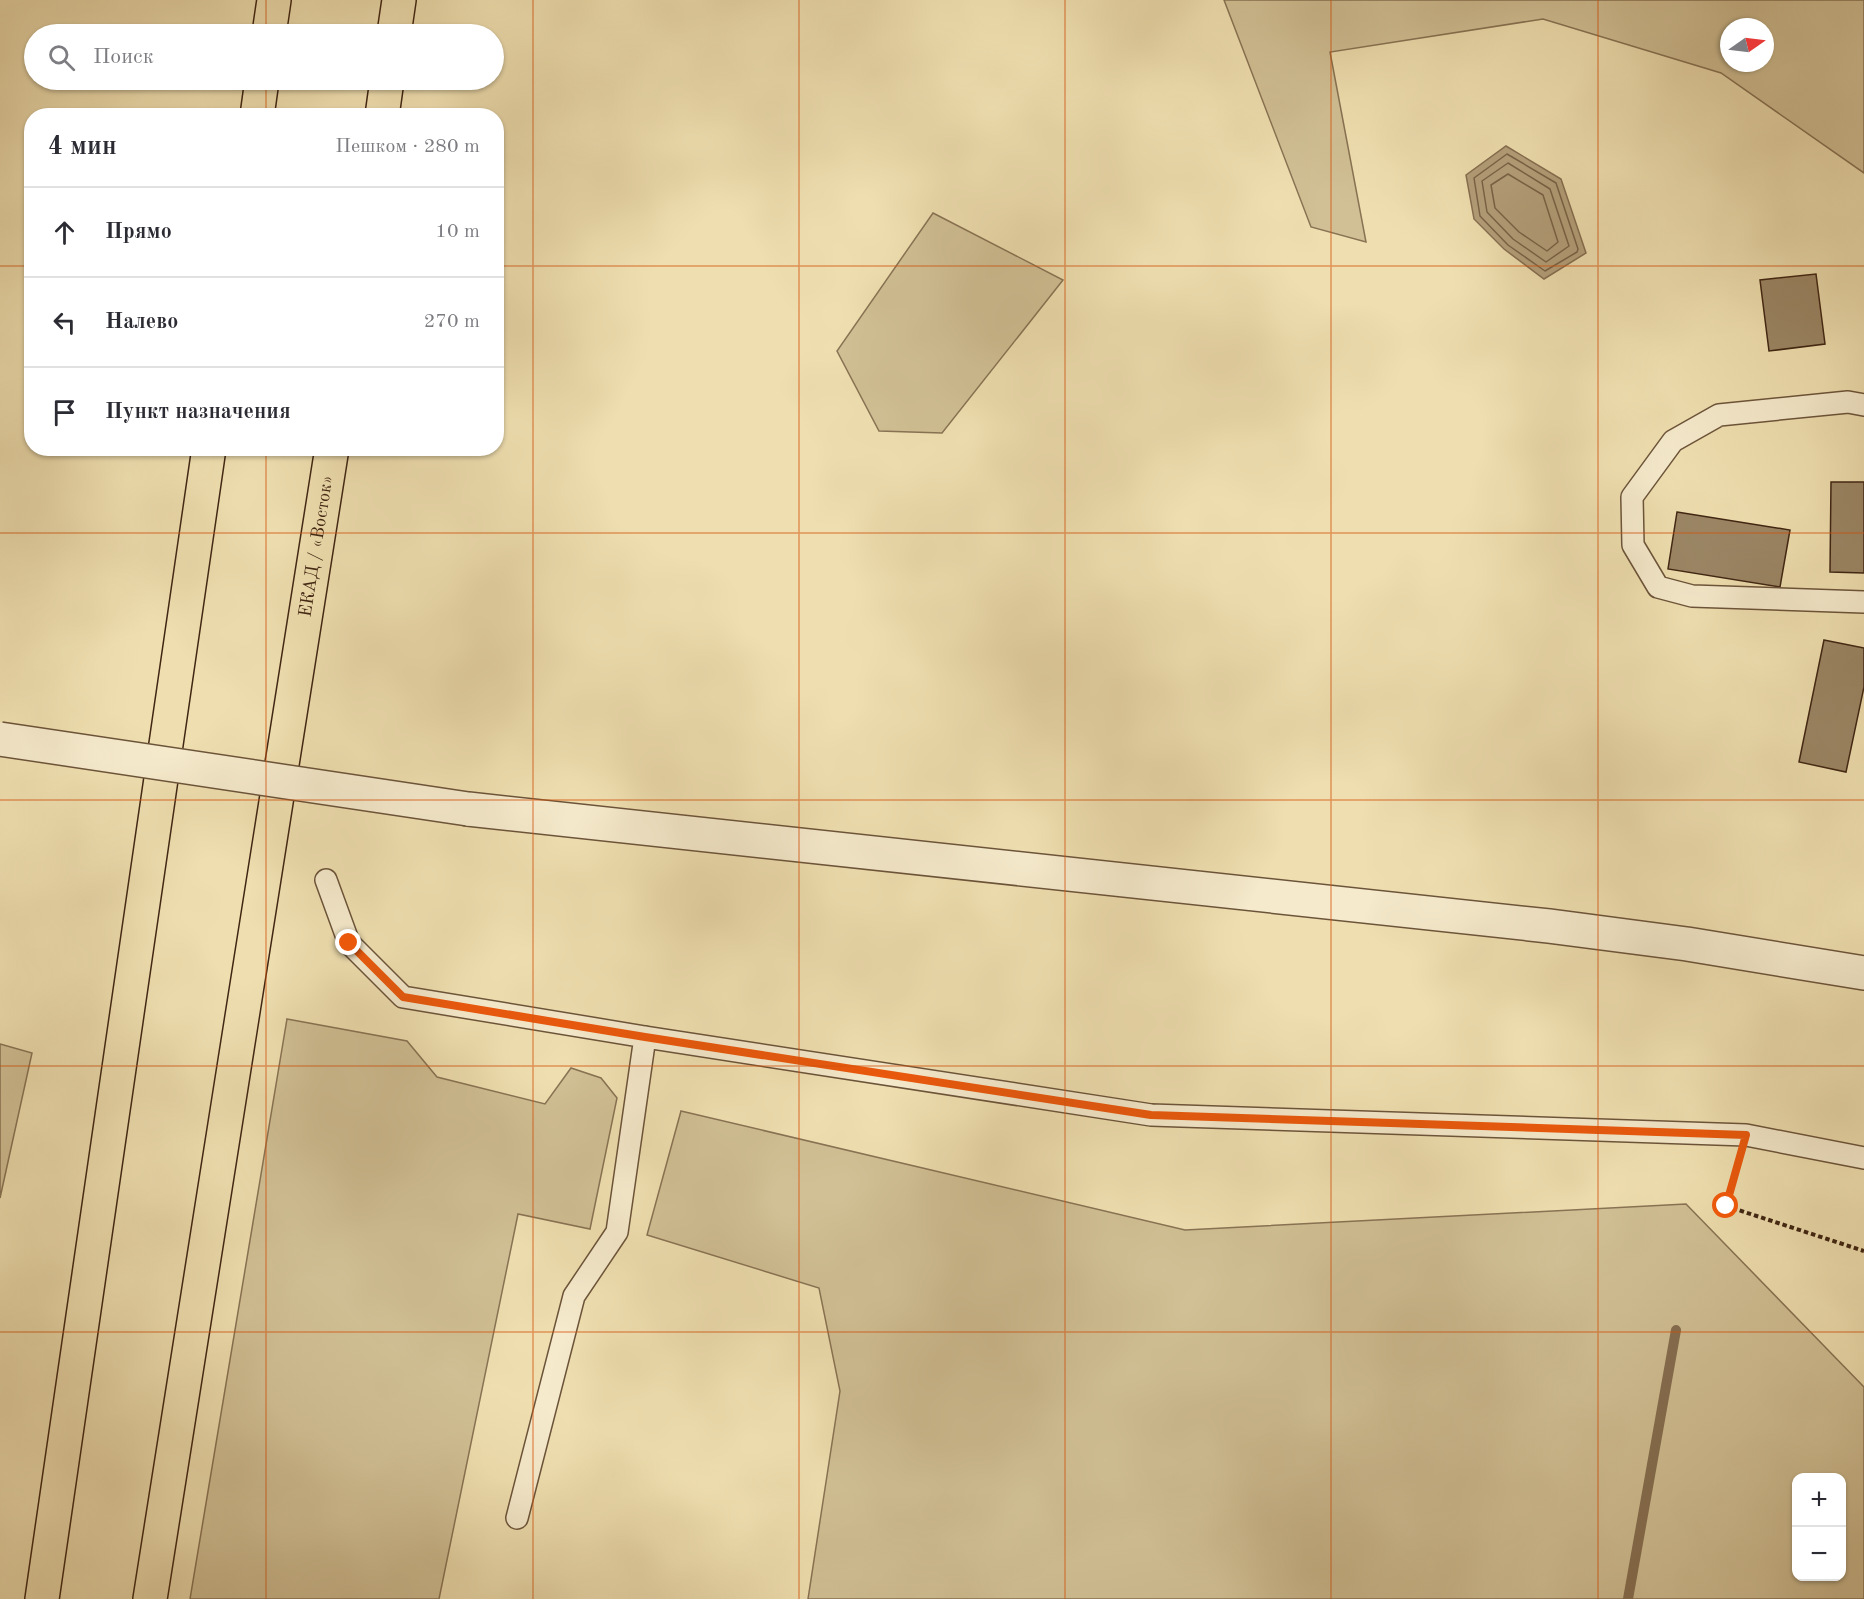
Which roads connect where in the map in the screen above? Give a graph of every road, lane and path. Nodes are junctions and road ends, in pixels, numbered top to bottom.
1 (274, 0) edge
2 (399, 0) edge
3 (270, 24) edge
4 (395, 24) edge
5 (261, 90) edge
6 (386, 90) edge
7 (258, 108) edge
8 (383, 108) edge
9 (1864, 405) edge
10 (208, 456) edge
11 (331, 456) edge
12 (1864, 602) edge
13 (0, 739) edge
14 (326, 880) dead end
15 (1864, 973) edge
16 (645, 1037) junction
17 (1746, 1135) junction
18 (1864, 1158) edge
19 (1864, 1251) edge
20 (517, 1518) dead end
21 (42, 1599) edge
22 (150, 1599) edge

1 - 3 highway
2 - 4 highway
5 - 7 highway
6 - 8 highway
9 - 12 lane
10 - 21 highway
11 - 22 highway, ЕКАД / «Восток»
13 - 15 street, bridge
14 - 16 lane
16 - 17 lane
16 - 20 lane
17 - 18 lane
17 - 19 path

